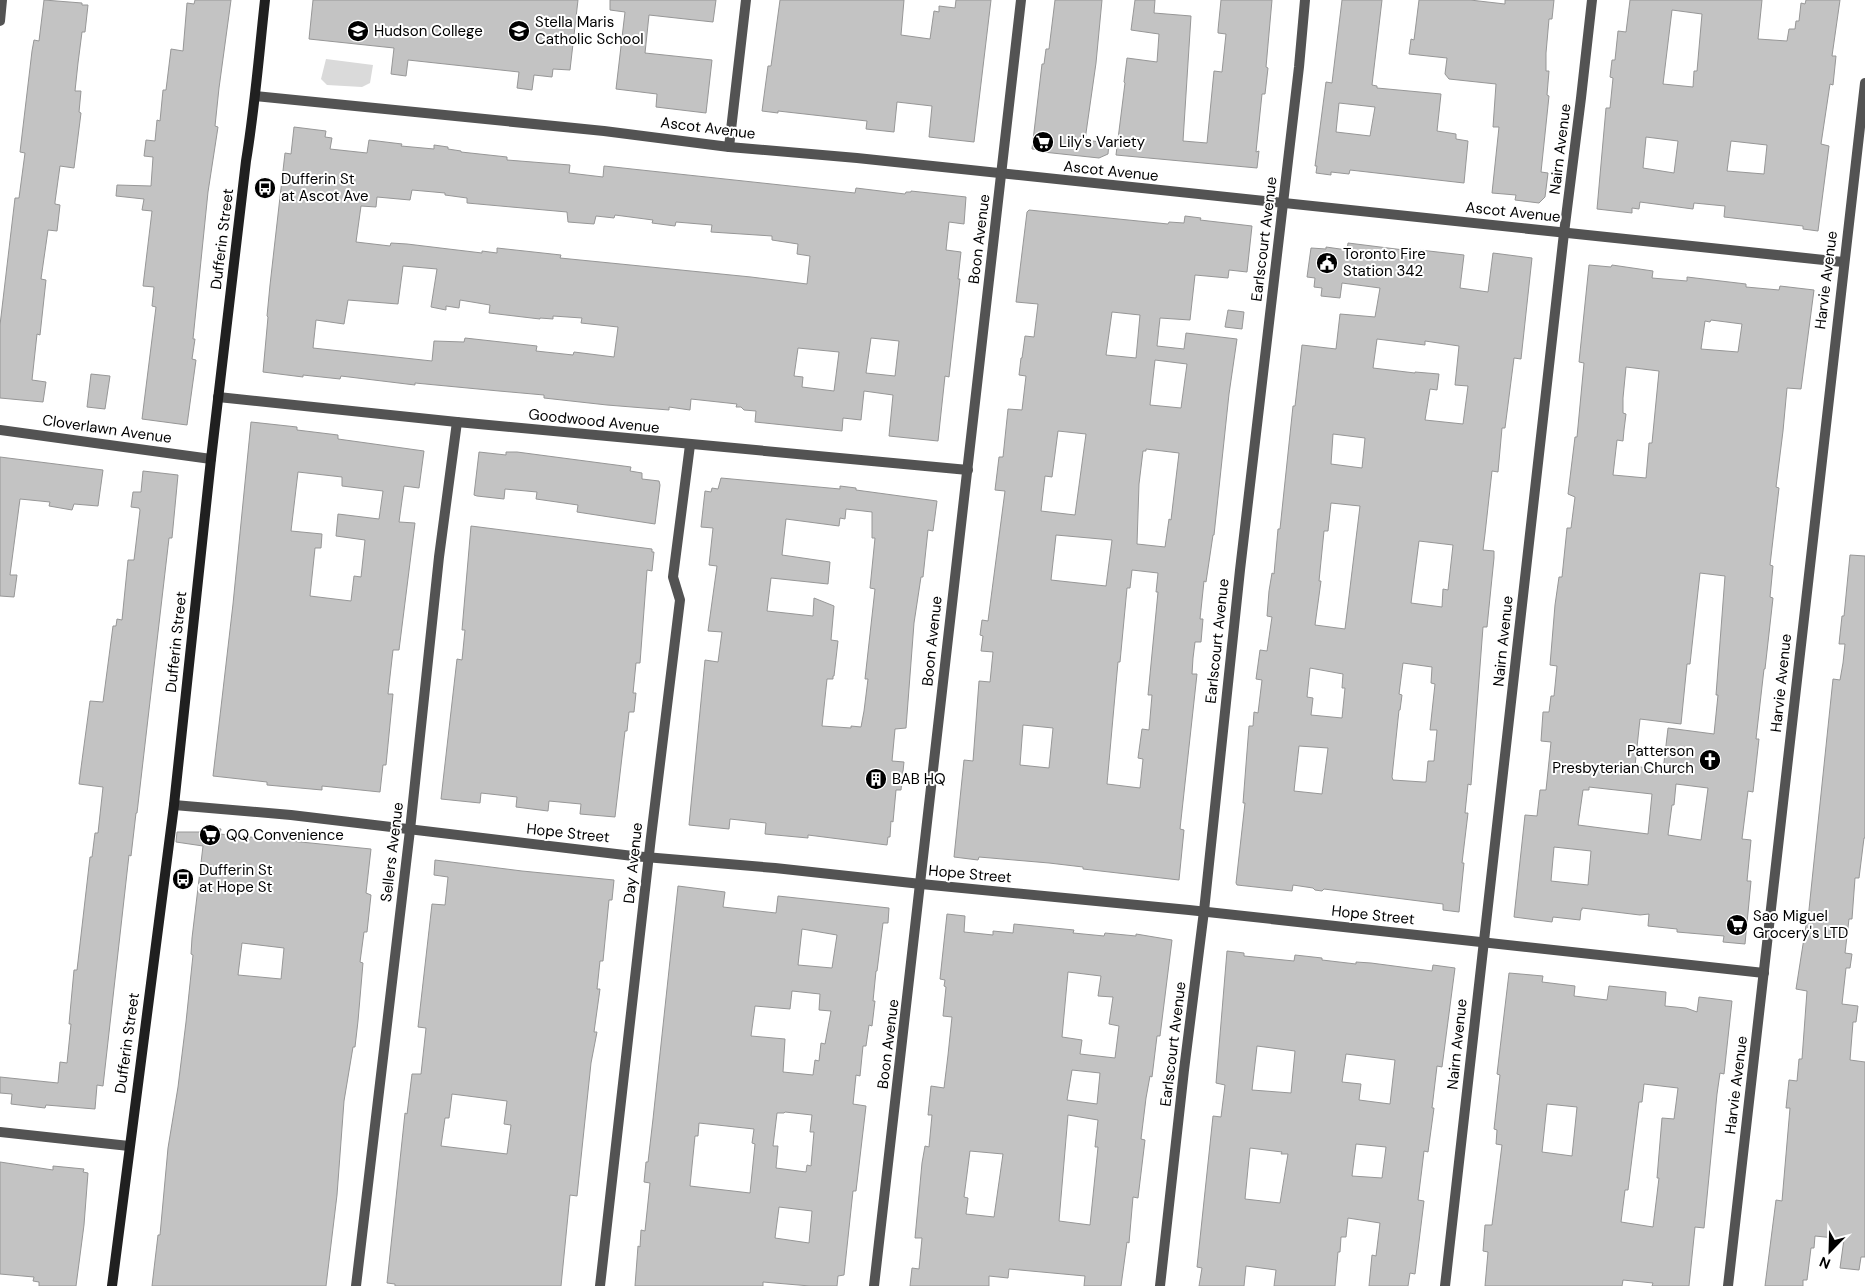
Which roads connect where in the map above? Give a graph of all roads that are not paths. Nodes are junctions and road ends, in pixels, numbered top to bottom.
1 (2, 0) edge
2 (265, 0) edge
3 (746, 0) edge
4 (1021, 0) edge
5 (1305, 0) edge
6 (1592, 0) edge
7 (0, 22) edge
8 (1865, 83) edge
9 (255, 96) junction
10 (729, 147) junction
11 (1002, 174) junction
12 (1283, 203) junction
13 (1564, 233) junction
14 (1843, 262) junction
15 (218, 397) junction
16 (457, 422) junction
17 (0, 430) edge
18 (690, 445) junction
19 (211, 459) junction
20 (968, 470) junction
21 (174, 805) junction
22 (410, 830) junction
23 (649, 856) junction
24 (921, 884) junction
25 (1204, 912) junction
26 (1484, 942) junction
27 (1764, 973) junction
28 (0, 1132) edge
29 (129, 1146) junction
30 (112, 1286) edge
31 (356, 1286) edge
32 (600, 1286) edge
33 (874, 1286) edge
34 (1160, 1286) edge
35 (1445, 1286) edge
36 (1728, 1286) edge

1 - 7 street
2 - 9 main road, Dufferin Street
3 - 10 street
4 - 11 street, Boon Avenue
5 - 12 street, Earlscourt Avenue
6 - 13 street, Nairn Avenue
8 - 14 street, Harvie Avenue
9 - 10 street, Ascot Avenue
9 - 15 main road, Dufferin Street
10 - 11 street, Ascot Avenue
11 - 12 street, Ascot Avenue
11 - 20 street, Boon Avenue
12 - 13 street, Ascot Avenue
12 - 25 street, Earlscourt Avenue
13 - 14 street, Ascot Avenue
13 - 26 street, Nairn Avenue
14 - 27 street, Harvie Avenue
15 - 16 street, Goodwood Avenue
15 - 19 main road, Dufferin Street
16 - 18 street, Goodwood Avenue
16 - 22 street, Sellers Avenue
17 - 19 street, Cloverlawn Avenue
18 - 20 street, Goodwood Avenue
18 - 23 street, Day Avenue
19 - 21 main road, Dufferin Street
20 - 24 street, Boon Avenue
21 - 22 street, Hope Street
21 - 29 main road, Dufferin Street
22 - 23 street, Hope Street
22 - 31 street, Sellers Avenue
23 - 24 street, Hope Street
23 - 32 street, Day Avenue
24 - 25 street, Hope Street
24 - 33 street, Boon Avenue
25 - 26 street, Hope Street
25 - 34 street, Earlscourt Avenue
26 - 27 street, Hope Street
26 - 35 street, Nairn Avenue
27 - 36 street, Harvie Avenue
28 - 29 street
29 - 30 main road, Dufferin Street

